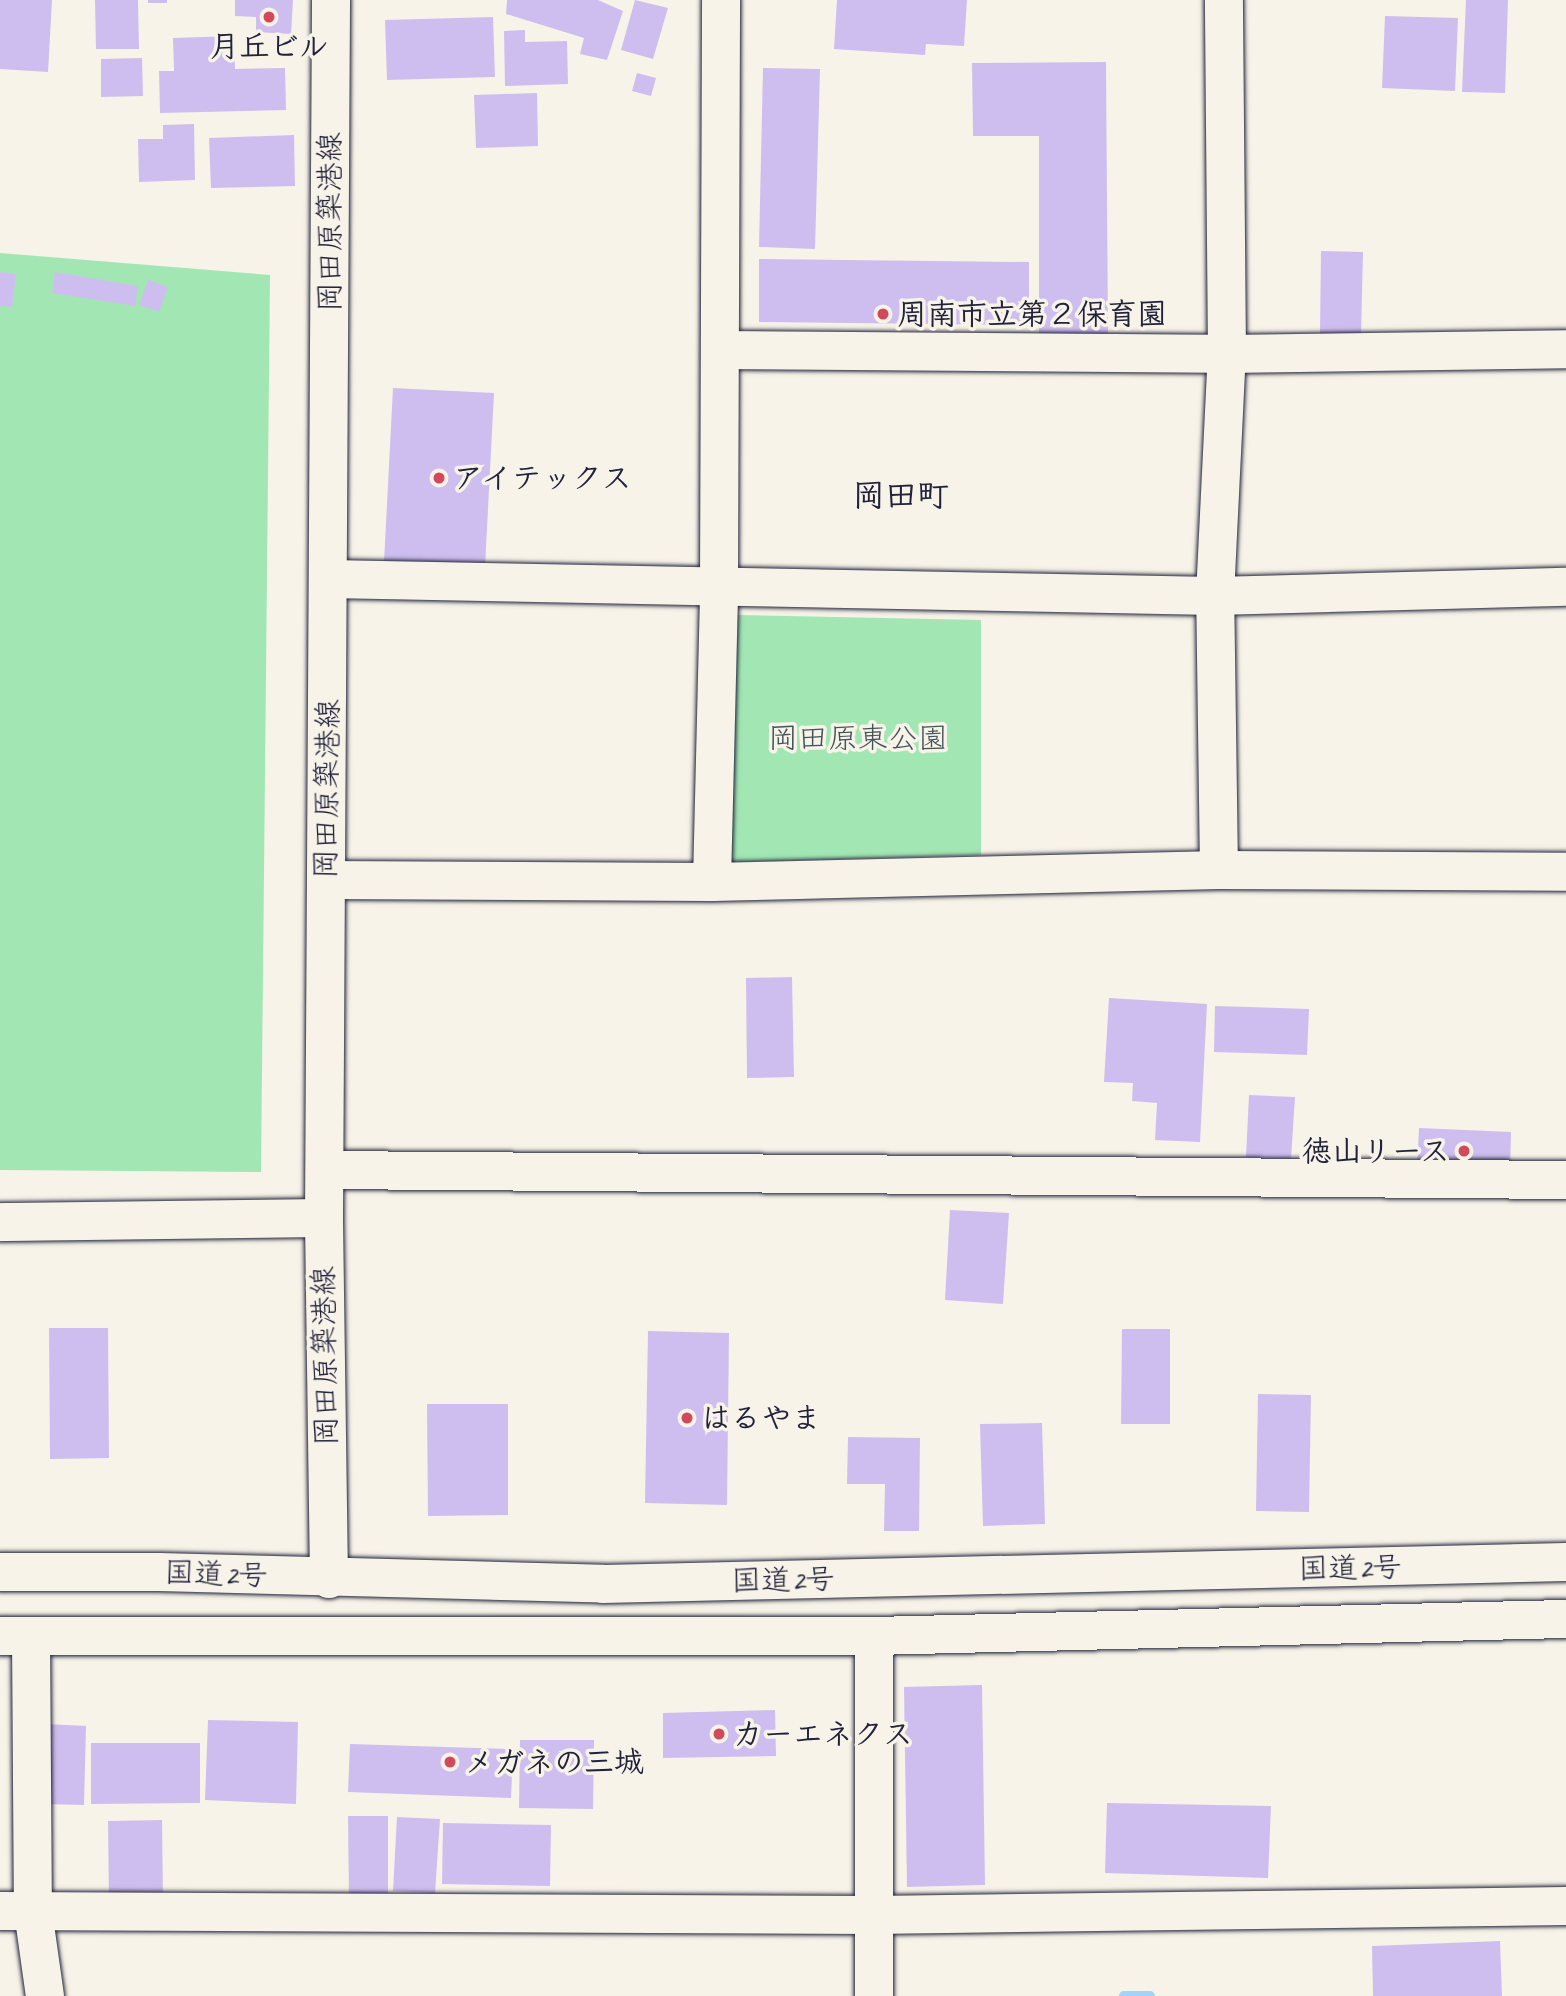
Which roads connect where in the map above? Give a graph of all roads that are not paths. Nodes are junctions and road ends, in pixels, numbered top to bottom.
1 (331, 0) edge
2 (721, 0) edge
3 (1224, 0) edge
4 (1566, 349) edge
5 (720, 350) junction
6 (1227, 354) junction
7 (330, 579) junction
8 (719, 587) junction
9 (1566, 587) edge
10 (1215, 596) junction
11 (1219, 870) junction
12 (1566, 872) edge
13 (327, 880) junction
14 (712, 882) junction
15 (324, 1170) junction
16 (1566, 1180) edge
17 (324, 1218) junction
18 (0, 1222) edge
19 (1566, 1562) edge
20 (0, 1572) edge
21 (329, 1578) junction
22 (1566, 1619) edge
23 (15, 1636) edge
24 (874, 1636) junction
25 (1566, 1906) edge
26 (17, 1911) edge
27 (872, 1915) junction
28 (46, 1996) edge
29 (874, 1996) edge

1 - 7 main road, 岡田原築港線
2 - 5 main road
3 - 6 main road
4 - 6 main road
5 - 6 main road
5 - 8 main road
6 - 10 main road
7 - 8 main road
7 - 13 main road, 岡田原築港線
8 - 10 main road
8 - 14 main road
9 - 10 main road
10 - 11 main road
11 - 12 main road
11 - 14 main road
13 - 14 main road
13 - 15 main road, 岡田原築港線
15 - 16 main road
15 - 17 main road, 岡田原築港線
17 - 18 main road
17 - 21 main road, 岡田原築港線
19 - 21 main road, 国道2号
20 - 21 main road, 国道2号
22 - 24 main road, 国道2号
23 - 24 main road, 国道2号
23 - 26 main road
24 - 27 main road
25 - 27 main road
26 - 27 main road
26 - 28 main road
27 - 29 main road

